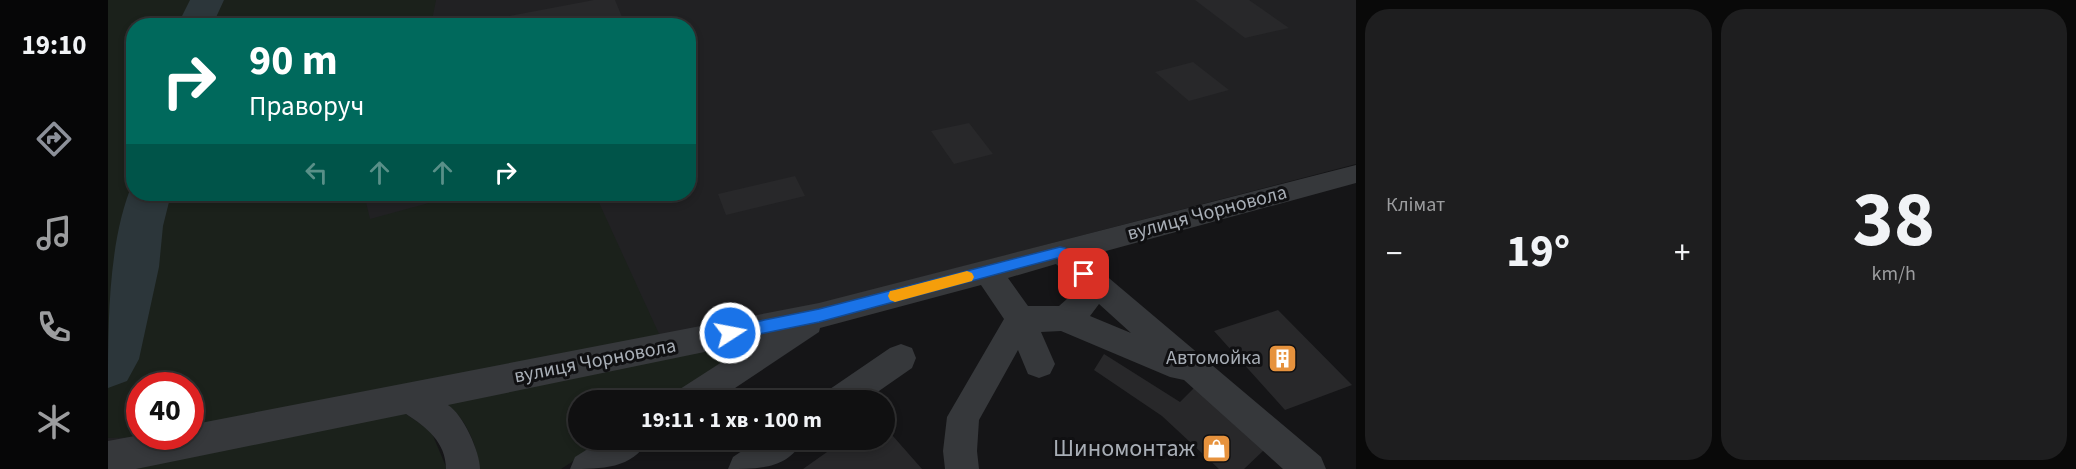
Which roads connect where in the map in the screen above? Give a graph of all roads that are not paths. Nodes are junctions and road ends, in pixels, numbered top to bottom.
1 (1356, 174) edge
2 (1060, 252) junction
3 (987, 272) junction
4 (1084, 274) junction
5 (819, 316) junction
6 (1020, 318) junction
7 (1065, 319) junction
8 (901, 358) dead end
9 (1039, 364) dead end
10 (1205, 377) junction
11 (706, 390) edge
12 (855, 390) edge
13 (410, 398) junction
14 (616, 450) edge
15 (772, 450) edge
16 (108, 458) edge
17 (463, 469) edge
18 (587, 469) edge
19 (745, 469) edge
20 (962, 469) edge
21 (1309, 469) edge

1 - 2 street, вулиця Чорновола
2 - 3 street, вулиця Чорновола
2 - 4 street
3 - 5 street, вулиця Чорновола
3 - 6 street
4 - 7 street
4 - 10 street
5 - 11 street
5 - 13 street, вулиця Чорновола
6 - 7 street
6 - 9 street
6 - 20 street
7 - 10 street
8 - 12 street
10 - 21 street
13 - 16 street, вулиця Чорновола
13 - 17 street
14 - 18 street
15 - 19 street

